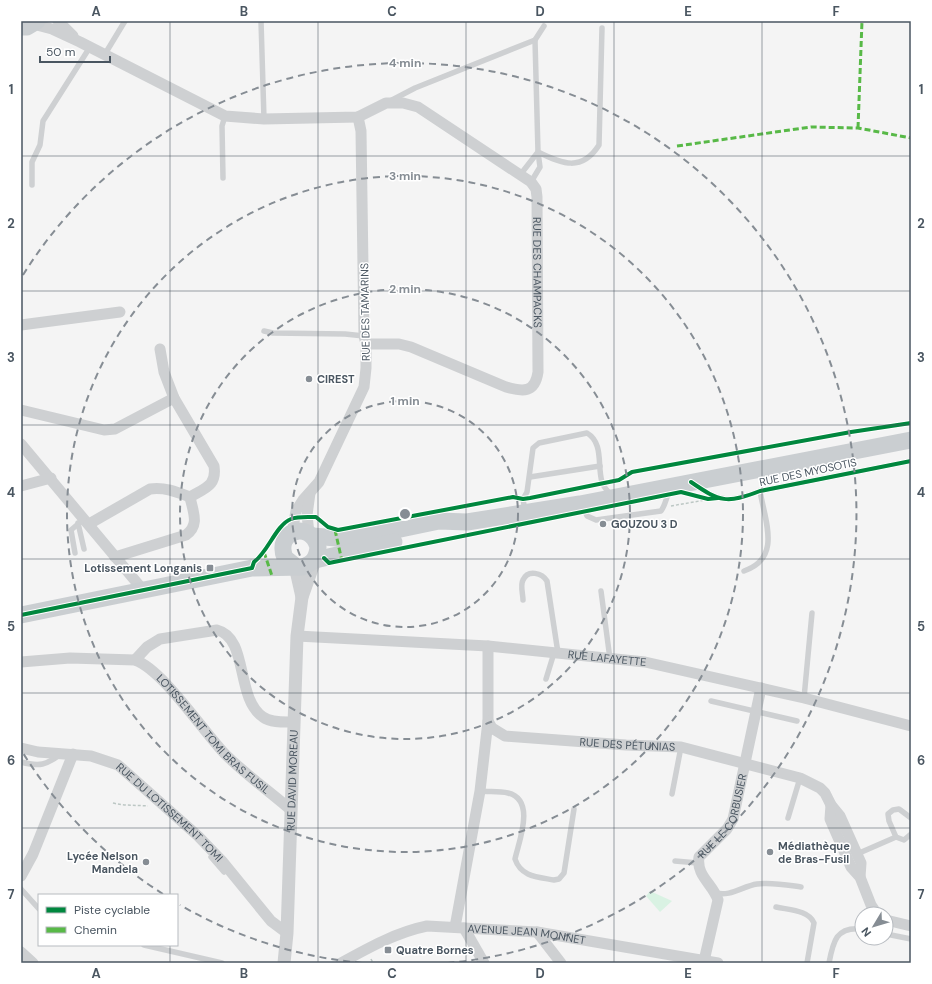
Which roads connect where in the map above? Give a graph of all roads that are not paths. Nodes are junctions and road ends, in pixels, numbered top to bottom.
1 (58, 21) edge
2 (125, 21) edge
3 (261, 21) edge
4 (31, 24) edge
5 (544, 26) dead end
6 (602, 28) dead end
7 (535, 40) junction
8 (80, 42) junction
9 (90, 47) junction
10 (105, 54) junction
11 (386, 103) junction
12 (225, 116) junction
13 (358, 117) junction
14 (264, 119) junction
15 (538, 152) junction
16 (520, 175) junction
17 (223, 178) dead end
18 (531, 182) junction
19 (32, 185) dead end
20 (120, 312) dead end
21 (21, 325) edge
22 (264, 331) dead end
23 (365, 340) junction
24 (160, 348) dead end
25 (174, 398) junction
26 (21, 410) edge
27 (911, 432) edge
28 (911, 440) edge
29 (21, 444) edge
30 (911, 460) edge
31 (802, 461) junction
32 (600, 466) junction
33 (530, 477) junction
34 (50, 478) junction
35 (21, 486) edge
36 (673, 486) junction
37 (693, 489) junction
38 (760, 491) junction
39 (310, 493) junction
40 (190, 497) junction
41 (613, 497) junction
42 (580, 504) junction
43 (526, 513) junction
44 (84, 522) junction
45 (467, 522) junction
46 (311, 534) junction
47 (372, 535) junction
48 (287, 539) junction
49 (84, 549) dead end
50 (344, 552) junction
51 (75, 553) dead end
52 (115, 557) junction
53 (315, 560) junction
54 (295, 566) junction
55 (252, 568) junction
56 (744, 571) dead end
57 (143, 590) junction
58 (601, 591) dead end
59 (302, 597) junction
60 (523, 600) dead end
61 (812, 613) dead end
62 (21, 615) edge
63 (297, 636) junction
64 (488, 646) junction
65 (556, 653) junction
66 (610, 659) junction
67 (135, 660) junction
68 (21, 662) edge
69 (546, 679) dead end
70 (762, 688) junction
71 (804, 698) junction
72 (711, 701) dead end
73 (756, 711) junction
74 (488, 721) junction
75 (796, 721) dead end
76 (294, 722) junction
77 (911, 726) edge
78 (681, 747) junction
79 (21, 748) edge
80 (61, 754) junction
81 (73, 754) junction
82 (21, 762) edge
83 (746, 762) junction
84 (800, 778) junction
85 (480, 791) junction
86 (672, 794) dead end
87 (831, 805) junction
88 (574, 809) dead end
89 (291, 810) junction
90 (788, 818) dead end
91 (911, 818) edge
92 (911, 834) edge
93 (896, 837) junction
94 (857, 854) junction
95 (676, 861) dead end
96 (698, 863) junction
97 (21, 876) edge
98 (860, 877) junction
99 (801, 887) dead end
100 (21, 889) edge
101 (715, 893) junction
102 (872, 906) edge
103 (776, 907) dead end
104 (38, 908) edge
105 (894, 922) edge
106 (911, 926) edge
107 (459, 928) junction
108 (854, 930) edge
109 (537, 932) junction
110 (287, 933) junction
111 (894, 936) edge
112 (911, 939) edge
113 (148, 946) edge
114 (21, 952) edge
115 (661, 958) edge
116 (704, 961) junction
117 (33, 963) edge
118 (222, 963) edge
119 (284, 963) edge
120 (341, 963) edge
121 (484, 963) edge
122 (561, 963) edge
123 (718, 963) edge
124 (807, 963) edge
125 (829, 963) edge

1 - 8 street
2 - 10 lane
3 - 14 lane
4 - 8 street
5 - 7 lane
6 - 15 lane
7 - 11 lane
7 - 15 lane
8 - 9 street
9 - 10 street
9 - 19 lane
10 - 12 street
11 - 13 street
11 - 16 street
12 - 14 street
12 - 17 lane
13 - 14 street
13 - 23 street, RUE DES TAMARINS
15 - 16 lane
15 - 18 lane
16 - 18 street
18 - 23 street, RUE DES CHAMPACKS
20 - 21 street
22 - 23 lane
23 - 39 street, RUE DES TAMARINS
24 - 25 street
25 - 26 street
25 - 40 street
27 - 31 main road
28 - 31 main road
29 - 34 street
30 - 38 lane, RUE DES MYOSOTIS
31 - 37 main road
32 - 33 lane
32 - 33 lane
32 - 41 lane
33 - 43 lane
34 - 35 street
34 - 44 street
36 - 37 main road
36 - 41 main road
36 - 42 lane
37 - 38 lane, RUE DES MYOSOTIS
38 - 56 lane
39 - 46 street, RUE DES TAMARINS
39 - 48 street, RUE DES TAMARINS
40 - 44 street
40 - 52 street
41 - 42 main road
42 - 43 main road
43 - 45 main road
44 - 49 lane
44 - 51 lane
44 - 52 street
45 - 47 main road
45 - 50 main road
46 - 47 main road
46 - 48 main road
46 - 53 main road
47 - 50 lane
48 - 54 main road
48 - 55 main road
50 - 53 main road
52 - 57 street
53 - 54 main road
53 - 59 street, RUE DAVID MOREAU
54 - 55 main road
54 - 59 street, RUE DAVID MOREAU
55 - 57 main road
57 - 62 main road
58 - 66 lane
59 - 63 street, RUE DAVID MOREAU
60 - 65 lane
61 - 71 lane
63 - 64 street, RUE LAFAYETTE
63 - 76 street, RUE DAVID MOREAU
64 - 65 street, RUE LAFAYETTE
64 - 74 street
65 - 66 street, RUE LAFAYETTE
65 - 69 lane
66 - 70 street, RUE LAFAYETTE
67 - 68 street
67 - 76 street
67 - 89 street, LOTISSEMENT TOMI BRAS FUSIL
70 - 71 street, RUE LAFAYETTE
70 - 73 street, RUE LE CORBUSIER
71 - 77 street, RUE LAFAYETTE
72 - 73 lane
73 - 75 lane
73 - 83 street, RUE LE CORBUSIER
74 - 78 street, RUE DES PÉTUNIAS
74 - 85 street
76 - 89 street, RUE DAVID MOREAU
78 - 83 street, RUE DES PÉTUNIAS
78 - 86 lane
79 - 80 street, RUE DU LOTISSEMENT TOMI
80 - 81 street, RUE DU LOTISSEMENT TOMI
80 - 82 lane
81 - 97 street
81 - 110 street, RUE DU LOTISSEMENT TOMI
83 - 84 street, RUE DES PÉTUNIAS
83 - 96 street, RUE LE CORBUSIER
84 - 87 street, RUE DES PÉTUNIAS
84 - 90 lane
85 - 88 lane
85 - 107 street
87 - 94 street, RUE DES PÉTUNIAS
87 - 98 street, RUE DES PÉTUNIAS
89 - 110 street, RUE DAVID MOREAU
91 - 93 lane
92 - 93 lane
93 - 94 lane
94 - 98 street, RUE DES PÉTUNIAS
95 - 96 lane
96 - 101 street, RUE LE CORBUSIER
98 - 102 street, RUE DES PÉTUNIAS
99 - 101 lane
100 - 104 lane
101 - 116 street
103 - 124 lane
105 - 106 street
107 - 109 street, AVENUE JEAN MONNET
107 - 120 street, AVENUE JEAN MONNET
107 - 121 street
108 - 125 lane
109 - 115 street, AVENUE JEAN MONNET
109 - 122 street
110 - 119 street, RUE DAVID MOREAU
111 - 112 lane
113 - 118 lane
114 - 117 street
115 - 116 street, AVENUE JEAN MONNET
116 - 123 street, AVENUE JEAN MONNET

